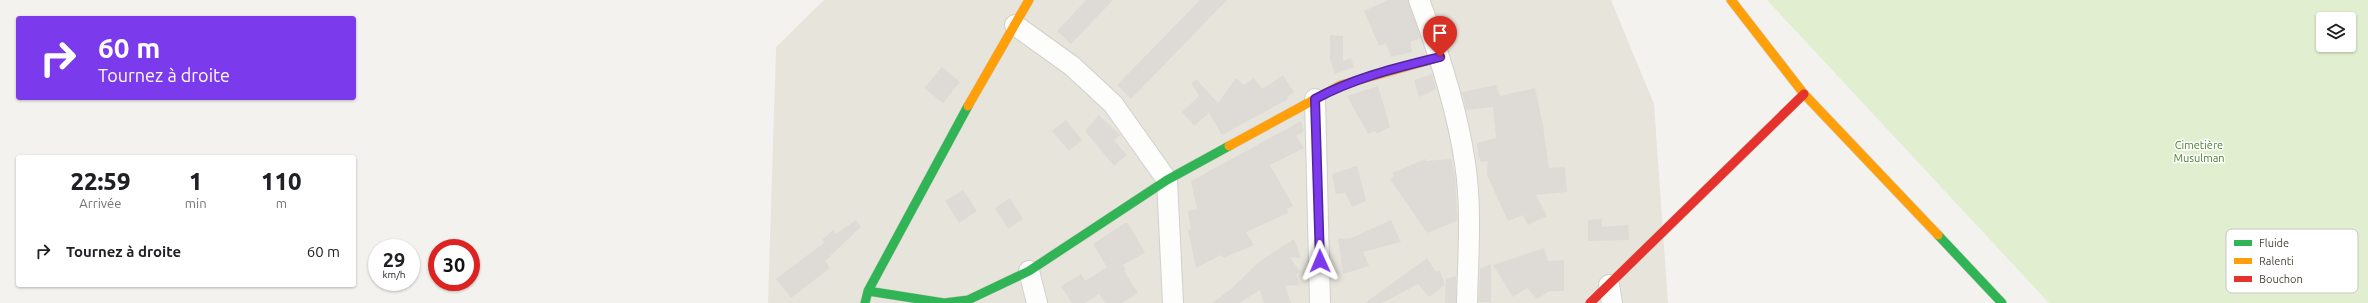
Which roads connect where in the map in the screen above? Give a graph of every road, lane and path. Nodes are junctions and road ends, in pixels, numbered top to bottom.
1 (1028, 0) edge
2 (1419, 0) edge
3 (1731, 0) edge
4 (1015, 25) junction
5 (1440, 57) junction
6 (1804, 94) junction
7 (1315, 99) junction
8 (1167, 180) junction
9 (1029, 271) junction
10 (868, 291) junction
11 (1611, 294) edge
12 (865, 303) edge
13 (1037, 303) edge
14 (1173, 303) edge
15 (1320, 303) edge
16 (1467, 303) edge
17 (1590, 303) edge
18 (2002, 303) edge

1 - 4 street
2 - 5 street
3 - 6 street
4 - 8 street
4 - 10 street
5 - 7 street
5 - 16 street
6 - 11 street
6 - 18 street
7 - 8 street
7 - 15 street
8 - 9 street
8 - 14 street
9 - 10 street
9 - 13 street
10 - 12 street
11 - 17 street

